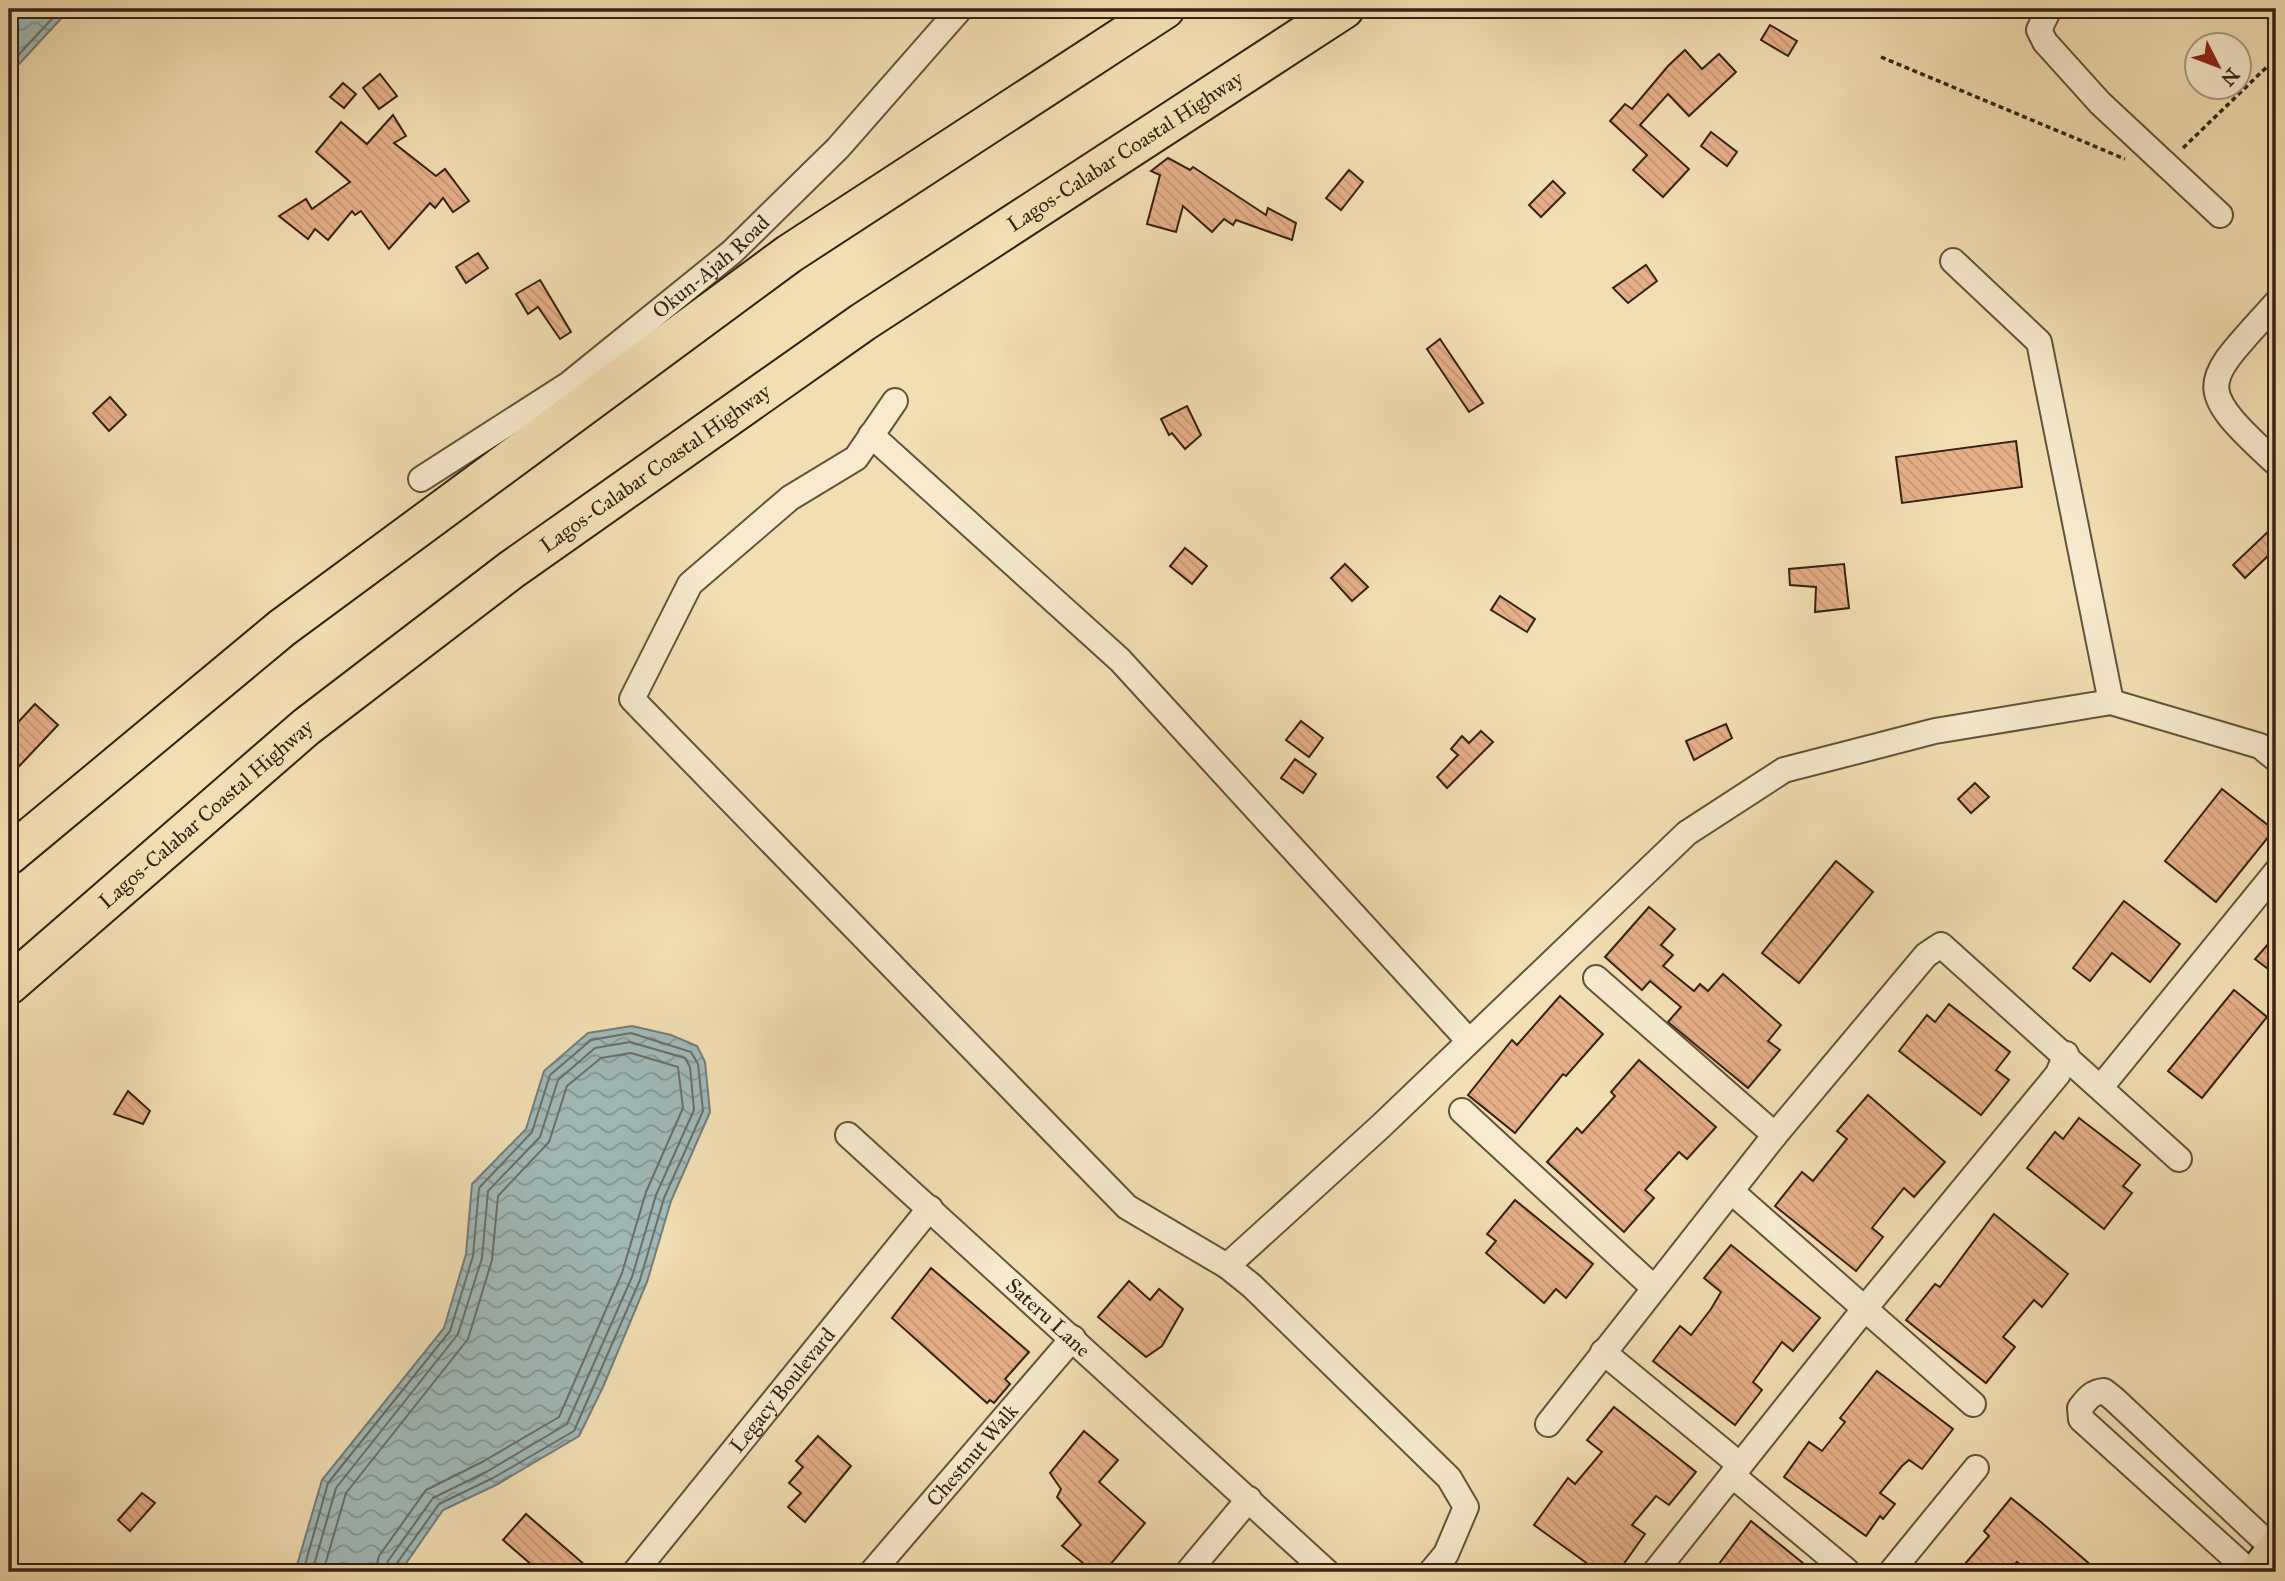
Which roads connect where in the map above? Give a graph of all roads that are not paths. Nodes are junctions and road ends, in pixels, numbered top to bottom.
1 (960, 9) edge
2 (1166, 9) edge
3 (1345, 9) edge
4 (2049, 9) edge
5 (2220, 215) dead end
6 (1953, 261) dead end
7 (2276, 303) edge
8 (895, 401) dead end
9 (871, 435) junction
10 (2276, 463) edge
11 (421, 479) dead end
12 (2111, 702) junction
13 (2276, 759) edge
14 (9, 855) edge
15 (2276, 872) edge
16 (1596, 978) dead end
17 (9, 985) edge
18 (1469, 1041) junction
19 (2066, 1054) junction
20 (2101, 1087) junction
21 (1462, 1111) dead end
22 (848, 1135) dead end
23 (1774, 1135) junction
24 (2179, 1159) dead end
25 (1731, 1191) junction
26 (930, 1208) junction
27 (1227, 1266) junction
28 (1654, 1288) junction
29 (1866, 1307) junction
30 (1073, 1338) junction
31 (1603, 1352) junction
32 (1973, 1404) dead end
33 (1548, 1424) dead end
34 (1976, 1468) dead end
35 (1736, 1470) junction
36 (1249, 1499) junction
37 (2276, 1551) edge
38 (1847, 1571) edge
39 (635, 1572) edge
40 (872, 1572) edge
41 (1188, 1572) edge
42 (1327, 1572) edge
43 (1431, 1572) edge
44 (1655, 1572) edge
45 (1891, 1572) edge
46 (2250, 1572) edge
47 (2259, 1572) edge

1 - 11 street, Okun-Ajah Road
2 - 14 main road
3 - 17 main road, Lagos-Calabar Coastal Highway
4 - 5 street
6 - 12 street
7 - 10 street
8 - 9 street
9 - 18 street
9 - 27 street
12 - 13 street
12 - 18 street
15 - 20 street
16 - 23 street
18 - 27 street
19 - 20 street
19 - 23 street
19 - 29 street
20 - 24 street
21 - 28 street
22 - 26 street, Sateru Lane
23 - 25 street
25 - 28 street
25 - 29 street
26 - 30 street, Sateru Lane
26 - 39 street, Legacy Boulevard
27 - 43 street
28 - 31 street
29 - 32 street
29 - 35 street
30 - 36 street, Sateru Lane
30 - 40 street, Chestnut Walk
31 - 33 street
31 - 35 street
34 - 45 street
35 - 38 street
35 - 44 street
36 - 41 street
36 - 42 street, Sateru Lane
37 - 46 street
37 - 47 main road

